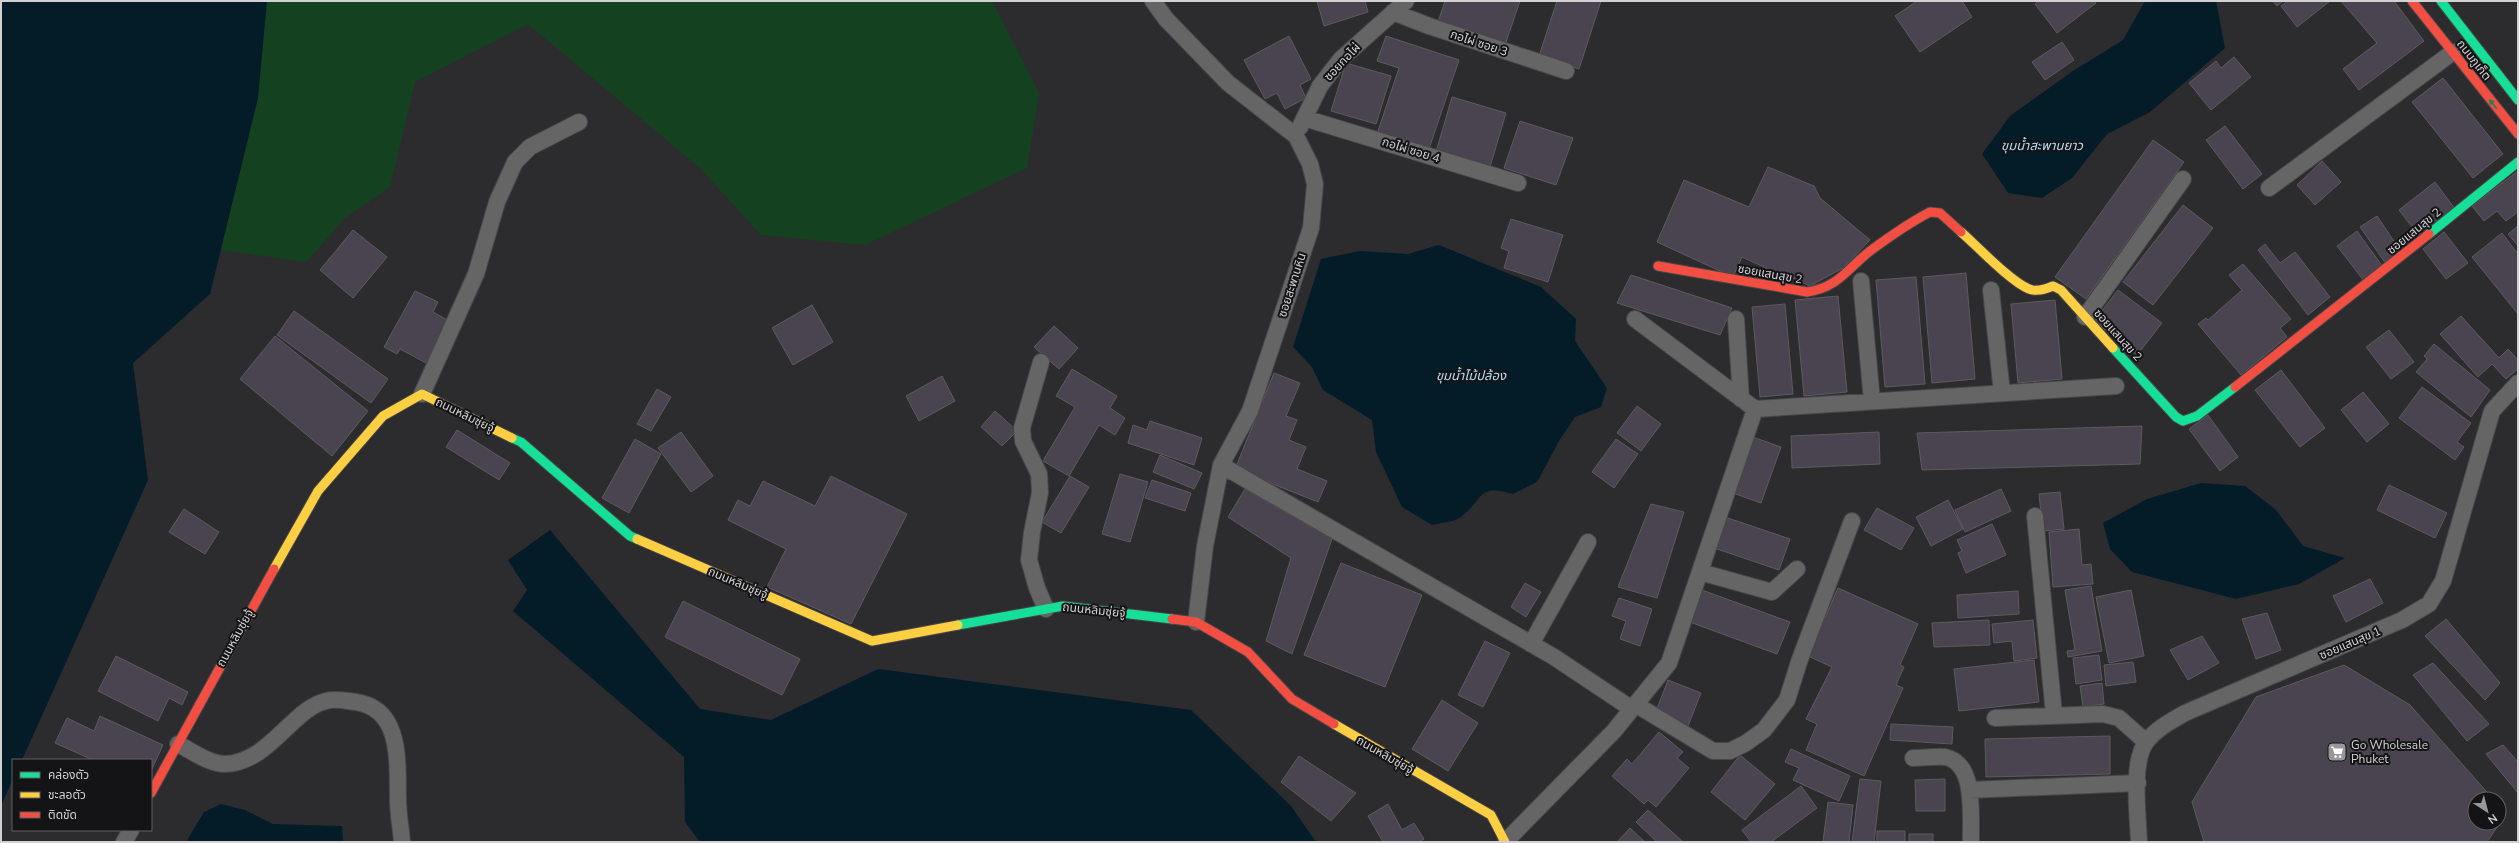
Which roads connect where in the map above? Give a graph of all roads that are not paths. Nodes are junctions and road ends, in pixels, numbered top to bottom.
1 (1153, 1) edge
2 (1406, 1) edge
3 (2412, 1) edge
4 (2441, 1) edge
5 (1393, 12) junction
6 (2453, 52) junction
7 (1566, 71) dead end
8 (2518, 100) edge
9 (1304, 118) junction
10 (579, 122) dead end
11 (2518, 134) edge
12 (1296, 136) junction
13 (2518, 162) edge
14 (2184, 179) dead end
15 (1518, 183) dead end
16 (2269, 188) dead end
17 (1658, 266) dead end
18 (1861, 281) dead end
19 (1991, 290) dead end
20 (2085, 317) junction
21 (1635, 319) dead end
22 (1736, 319) dead end
23 (1041, 362) dead end
24 (2518, 383) edge
25 (2116, 386) dead end
26 (2002, 393) junction
27 (422, 394) junction
28 (1741, 399) junction
29 (1872, 401) junction
30 (1755, 409) junction
31 (1221, 465) junction
32 (2035, 516) dead end
33 (1852, 521) dead end
34 (1588, 542) dead end
35 (1797, 570) dead end
36 (1700, 572) junction
37 (1046, 609) junction
38 (1196, 622) junction
39 (1532, 644) junction
40 (1633, 706) junction
41 (2054, 715) junction
42 (1995, 718) dead end
43 (2146, 742) junction
44 (178, 744) junction
45 (1913, 758) dead end
46 (2138, 783) junction
47 (1969, 790) junction
48 (152, 791) edge
49 (130, 831) edge
50 (1506, 841) edge
51 (124, 842) edge
52 (402, 842) edge
53 (1971, 842) edge
54 (2139, 842) edge

1 - 12 street, ซอยสะพานหิน
2 - 5 street, ซอยกอไผ่
3 - 6 street, ถนนภูเก็ต
4 - 8 street, ถนนภูเก็ต
5 - 7 street, กอไผ่ ซอย 3
5 - 9 street, ซอยกอไผ่
11 -> 6 street, ถนนภูเก็ต
6 - 16 street
9 - 12 street, ซอยกอไผ่
9 - 15 street, กอไผ่ ซอย 4
10 - 27 street
12 - 31 street, ซอยสะพานหิน
13 - 20 street, ซอยแสนสุข 2
14 - 20 street
17 - 20 street, ซอยแสนสุข 2
18 - 29 street
19 - 26 street
21 - 28 street
22 - 28 street
23 - 37 street
24 - 43 street, ซอยแสนสุข 1
25 - 26 street
26 - 29 street
27 - 37 street, ถนนหลิมซุ่ยจู้
27 - 44 street, ถนนหลิมซุ่ยจู้
28 - 30 street
29 - 30 street
30 - 36 street
31 - 38 street, ซอยสะพานหิน
31 - 39 street
32 - 41 street
33 - 40 street
34 - 39 street
35 - 36 street
36 - 40 street
37 - 38 street, ถนนหลิมซุ่ยจู้
38 - 50 street, ถนนหลิมซุ่ยจู้
39 - 40 street
40 - 50 street
41 - 42 street
41 - 43 street
43 - 46 street, ซอยแสนสุข 1
44 - 48 street, ถนนหลิมซุ่ยจู้
44 - 52 street
45 - 47 street
46 - 47 street
46 - 54 street, ซอยแสนสุข 1
47 - 53 street
49 - 51 street

